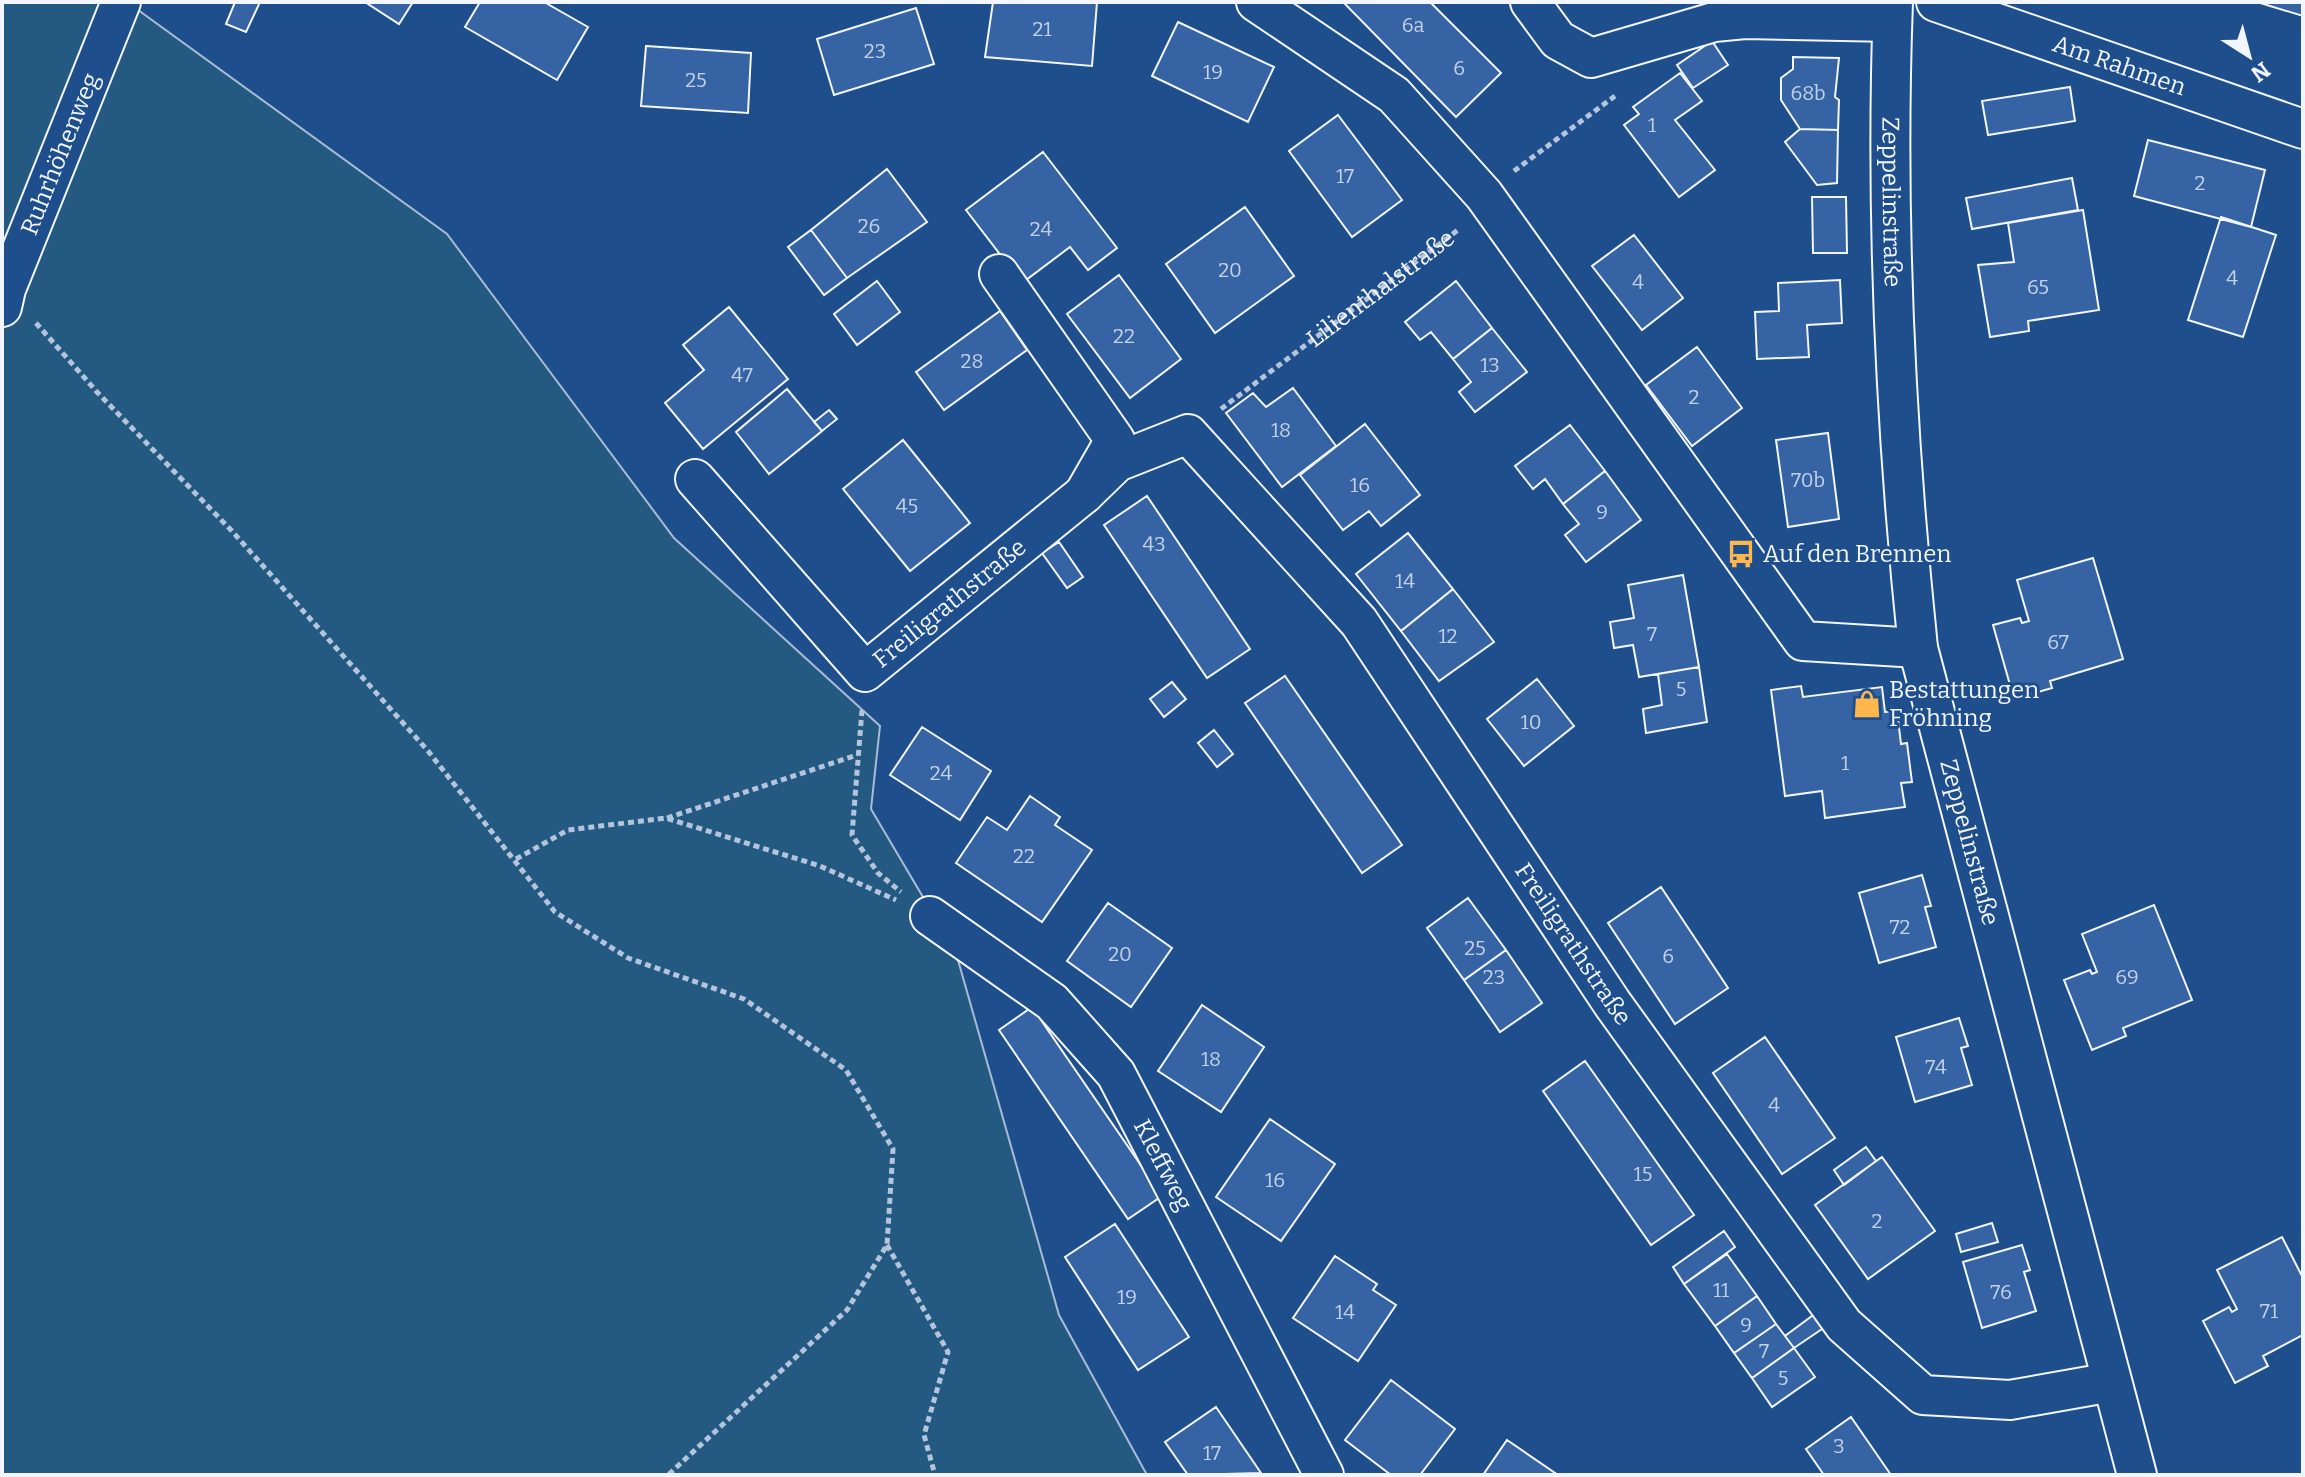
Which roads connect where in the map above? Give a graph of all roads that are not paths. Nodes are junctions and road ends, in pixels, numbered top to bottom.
1 (121, 2) edge
2 (1256, 2) edge
3 (1530, 2) edge
4 (1936, 2) edge
5 (1892, 12) edge
6 (2303, 129) edge
7 (999, 274) dead end
8 (4, 298) edge
9 (695, 479) dead end
10 (1084, 494) junction
11 (1918, 648) junction
12 (930, 916) road end
13 (2112, 1382) junction
14 (1324, 1475) edge
15 (2137, 1475) edge

1 - 8 street, Ruhrhöhenweg
2 - 11 street
3 - 5 street
4 - 6 street, Am Rahmen
5 - 11 street, Zeppelinstraße
7 - 10 street, Freiligrathstraße
9 - 10 street, Freiligrathstraße
10 - 13 street, Freiligrathstraße
11 - 13 street, Zeppelinstraße
12 - 14 street, Kleffweg
13 - 15 street, Zeppelinstraße

